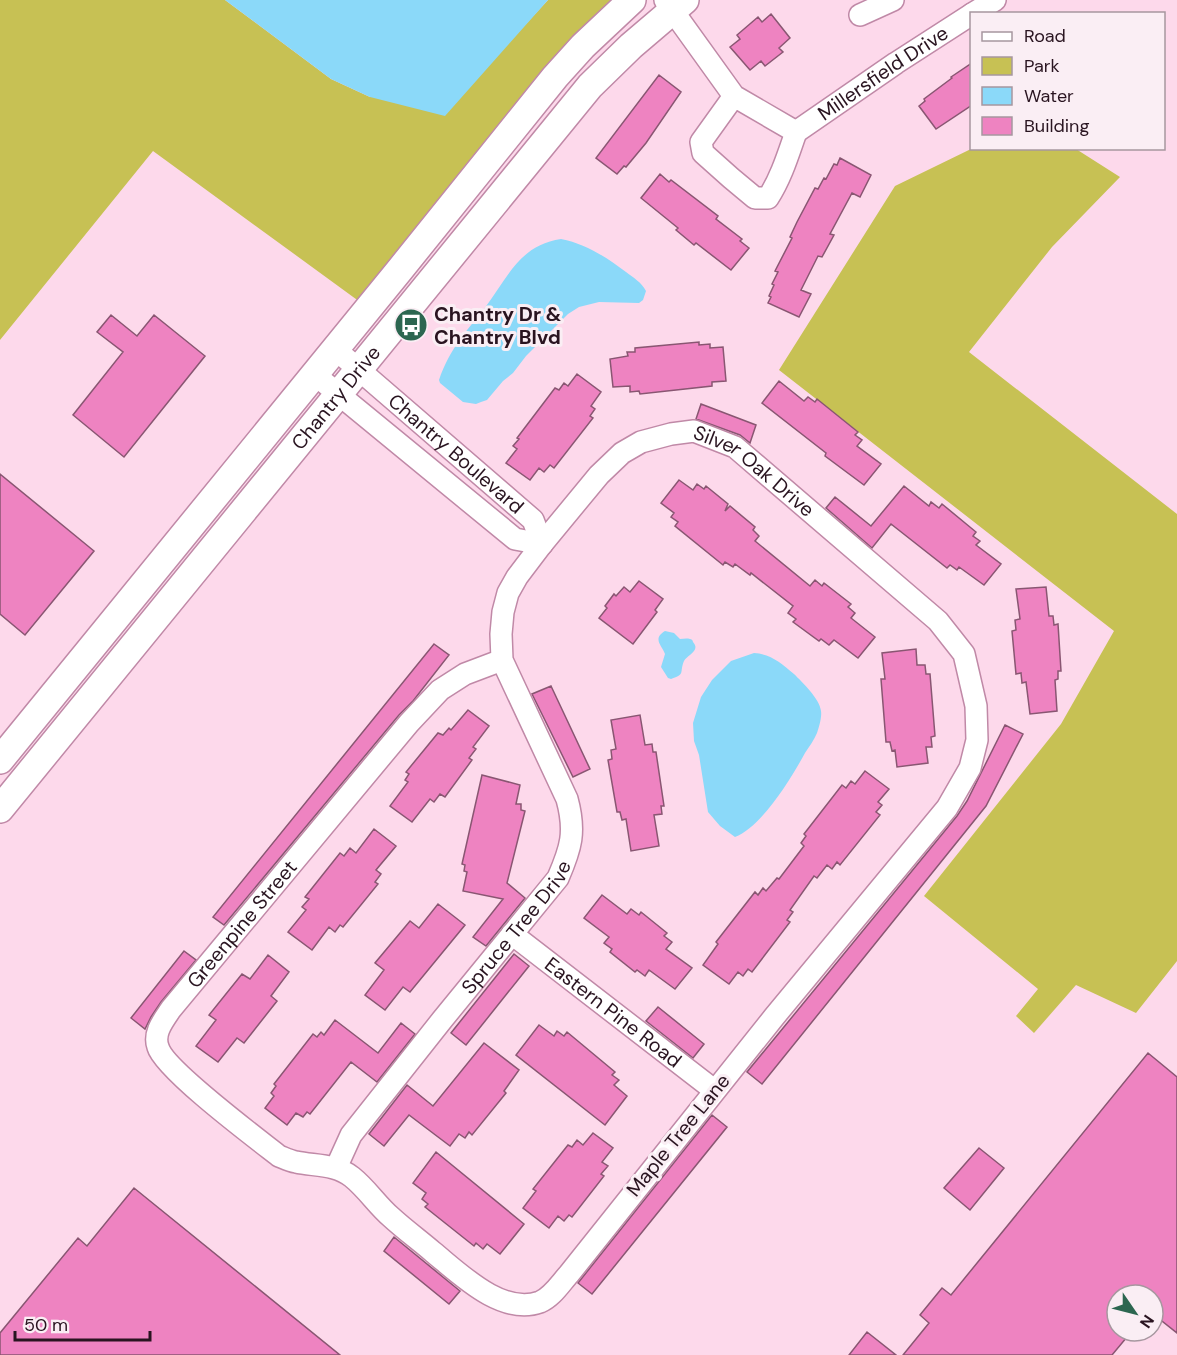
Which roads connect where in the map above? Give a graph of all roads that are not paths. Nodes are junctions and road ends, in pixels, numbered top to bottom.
1 (632, 0) edge
2 (893, 0) edge
3 (995, 0) edge
4 (674, 3) edge
5 (975, 12) edge
6 (860, 15) dead end
7 (970, 15) edge
8 (734, 96) junction
9 (795, 132) junction
10 (335, 349) junction
11 (359, 370) junction
12 (314, 374) junction
13 (339, 395) junction
14 (542, 544) junction
15 (502, 660) junction
16 (0, 760) edge
17 (970, 768) joint
18 (0, 809) edge
19 (512, 934) junction
20 (714, 1090) junction
21 (336, 1168) junction

1 - 10 street, Chantry Drive
2 - 6 street
3 - 5 street, Millersfield Drive
4 - 8 street
4 - 11 street, Chantry Drive
7 - 9 street, Millersfield Drive
8 - 9 street
8 - 9 street
10 - 11 street, Chantry Boulevard
10 - 12 street, Chantry Drive
11 - 13 street, Chantry Drive
11 - 14 street, Chantry Boulevard
12 - 13 street, Chantry Boulevard
12 - 16 street, Chantry Drive
13 - 14 street, Chantry Boulevard
13 - 18 street, Chantry Drive
14 - 15 street, Silver Oak Drive
14 - 17 street, Silver Oak Drive
15 - 19 street, Spruce Tree Drive
15 - 21 street, Greenpine Street
17 - 20 street, Maple Tree Lane
19 - 20 street, Eastern Pine Road
19 - 21 street, Spruce Tree Drive
20 - 21 street, Maple Tree Lane

